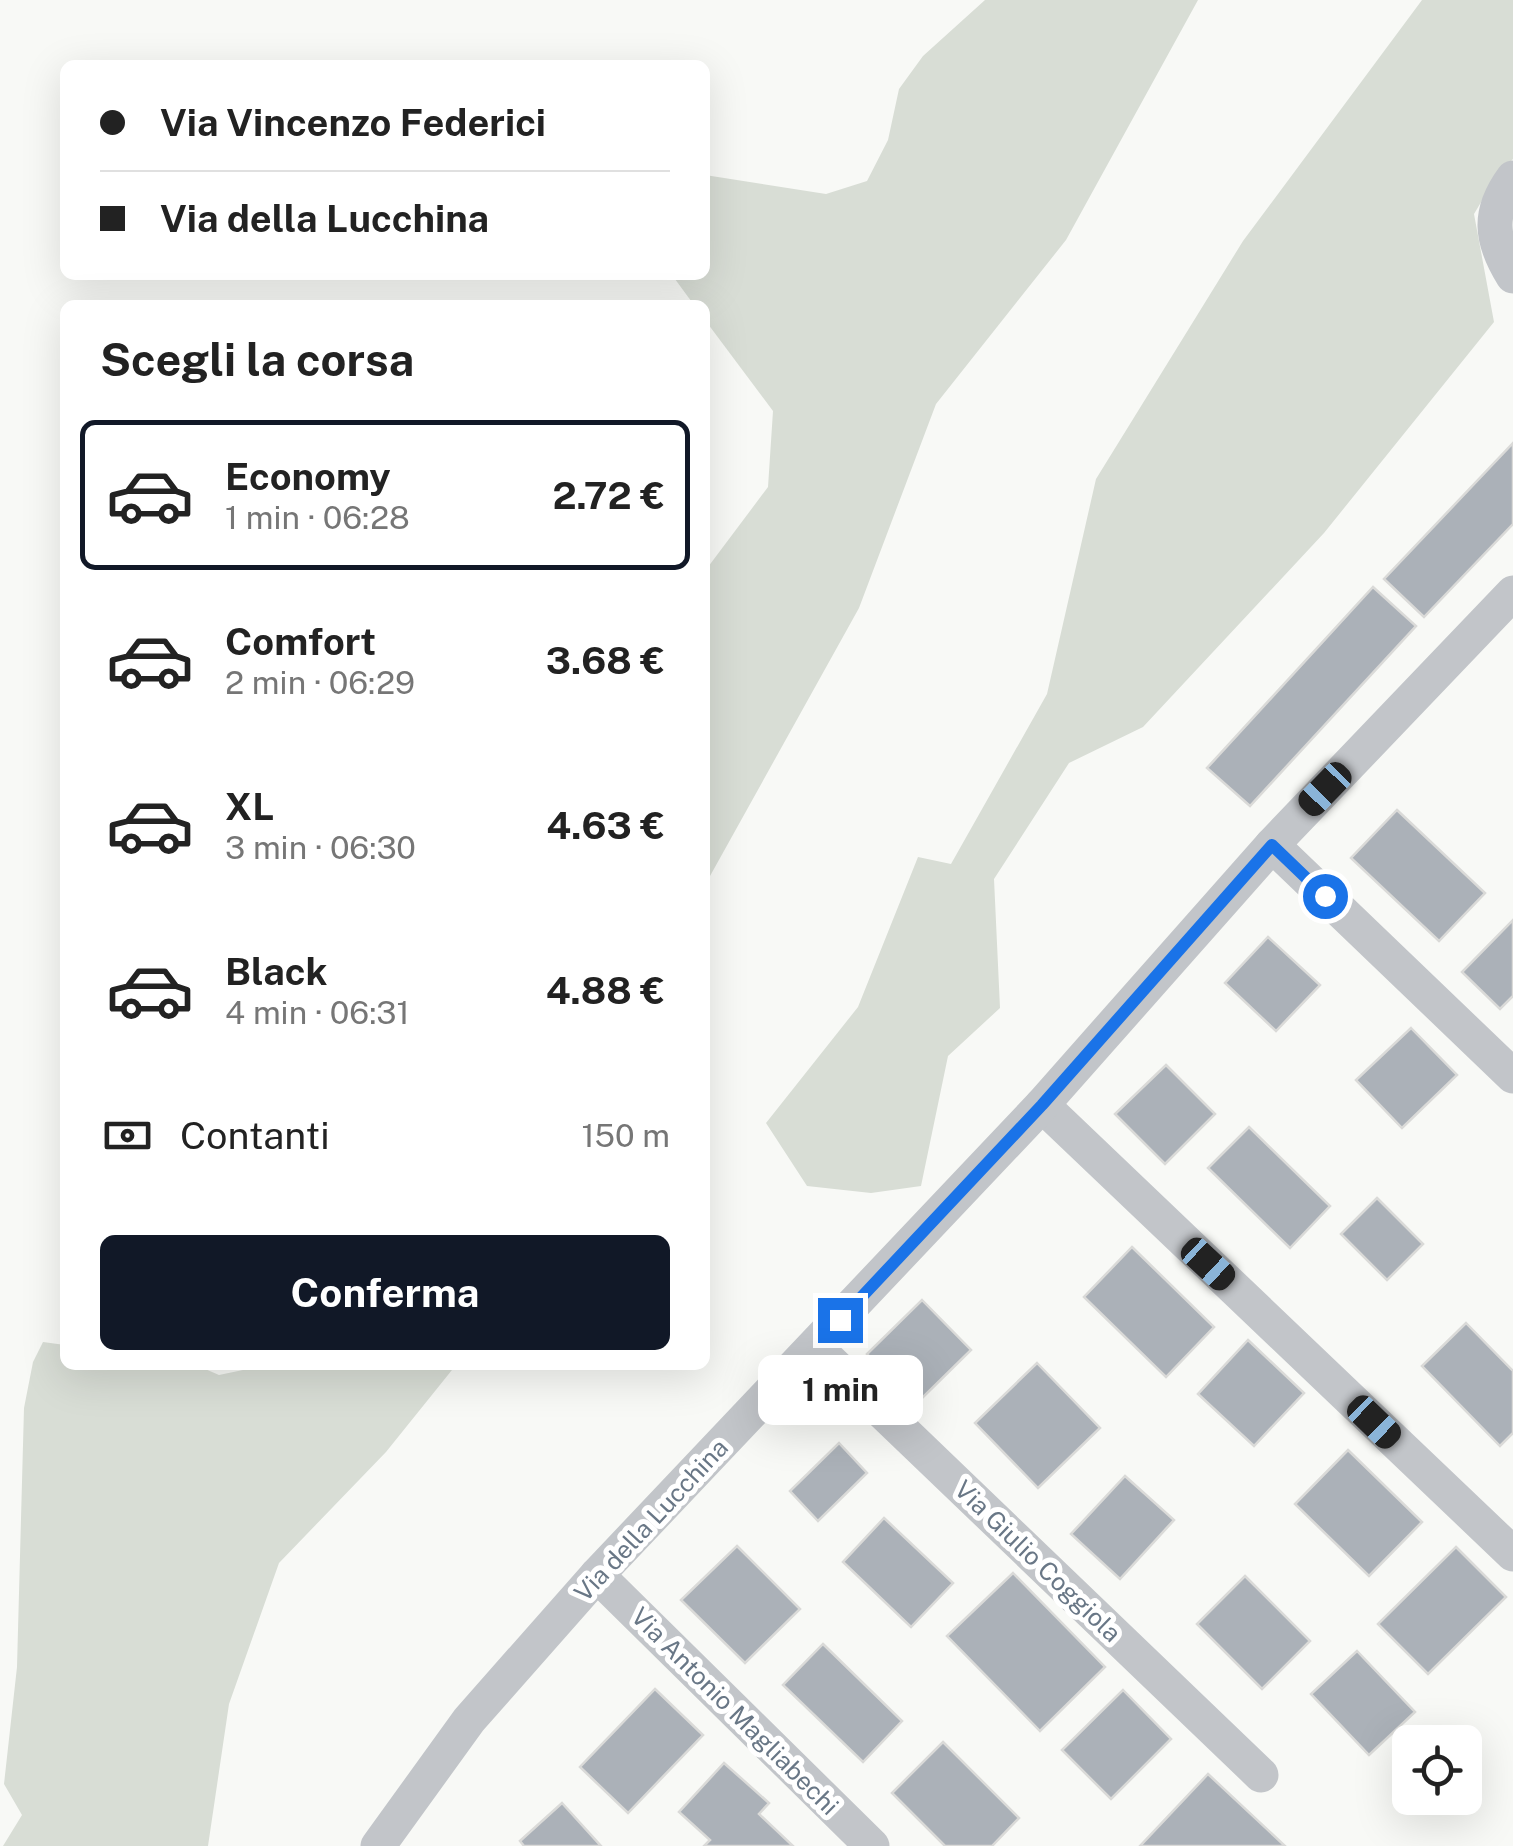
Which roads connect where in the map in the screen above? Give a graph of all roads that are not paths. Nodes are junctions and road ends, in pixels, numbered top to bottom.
1 (1513, 178) edge
2 (1513, 276) edge
3 (1513, 593) edge
4 (1272, 845) junction
5 (1513, 1076) edge
6 (1042, 1105) junction
7 (816, 1347) junction
8 (1513, 1554) edge
9 (597, 1575) junction
10 (1261, 1776) dead end
11 (378, 1846) edge
12 (872, 1846) edge

1 - 2 street
3 - 4 street, Via della Lucchina
4 - 5 street
4 - 6 street, Via della Lucchina
6 - 7 street, Via della Lucchina
6 - 8 street
7 - 9 street, Via della Lucchina
7 - 10 street, Via Giulio Coggiola
9 - 11 street, Via della Lucchina
9 - 12 street, Via Antonio Magliabechi

